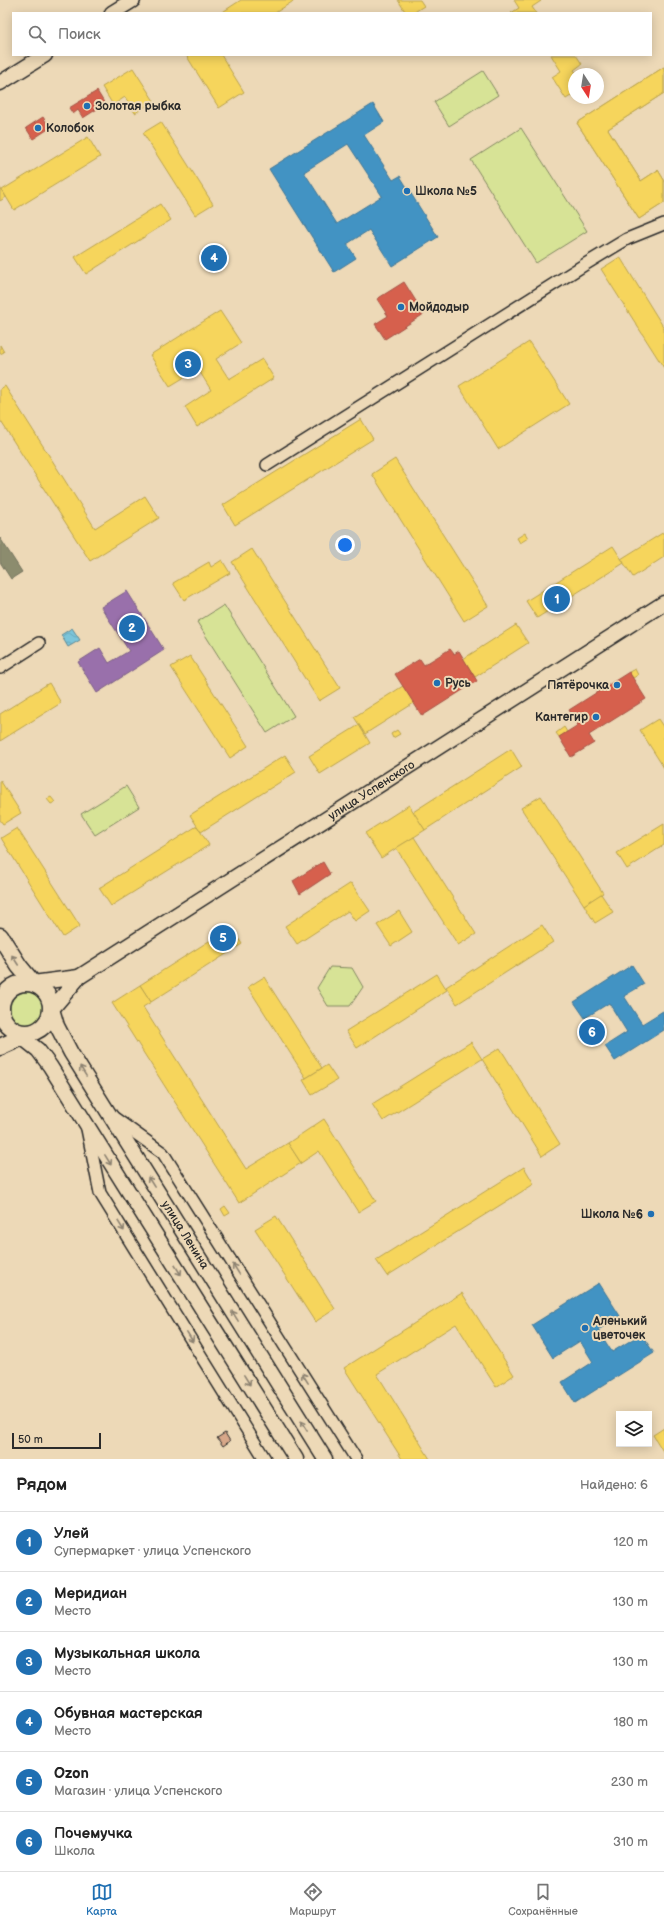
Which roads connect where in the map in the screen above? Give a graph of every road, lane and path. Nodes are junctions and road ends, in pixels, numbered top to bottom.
1 (133, 0) edge
2 (114, 12) edge
3 (43, 56) edge
4 (0, 83) edge
5 (664, 224) edge
6 (267, 465) dead end
7 (664, 603) edge
8 (39, 643) dead end
9 (0, 668) edge
10 (0, 936) edge
11 (79, 977) junction
12 (33, 983) junction
13 (4, 993) edge
14 (52, 1009) junction
15 (1, 1011) edge
16 (24, 1032) junction
17 (0, 1047) edge
18 (110, 1115) junction
19 (86, 1124) junction
20 (265, 1459) edge
21 (296, 1459) edge
22 (325, 1459) edge
23 (356, 1459) edge

1 - 2 street
3 - 4 street
5 - 6 street
7 - 11 street, улица Успенского
8 - 9 street
12 -> 10 main road
11 - 12 street
11 - 14 street
12 - 13 main road
12 - 14 main road
13 - 15 main road
14 - 16 main road
18 -> 14 street, улица Ленина
15 - 16 main road
16 - 17 main road
16 - 19 street, улица Ленина
22 -> 18 street, улица Ленина
23 -> 18 street
19 -> 20 street
19 -> 21 street, улица Ленина

